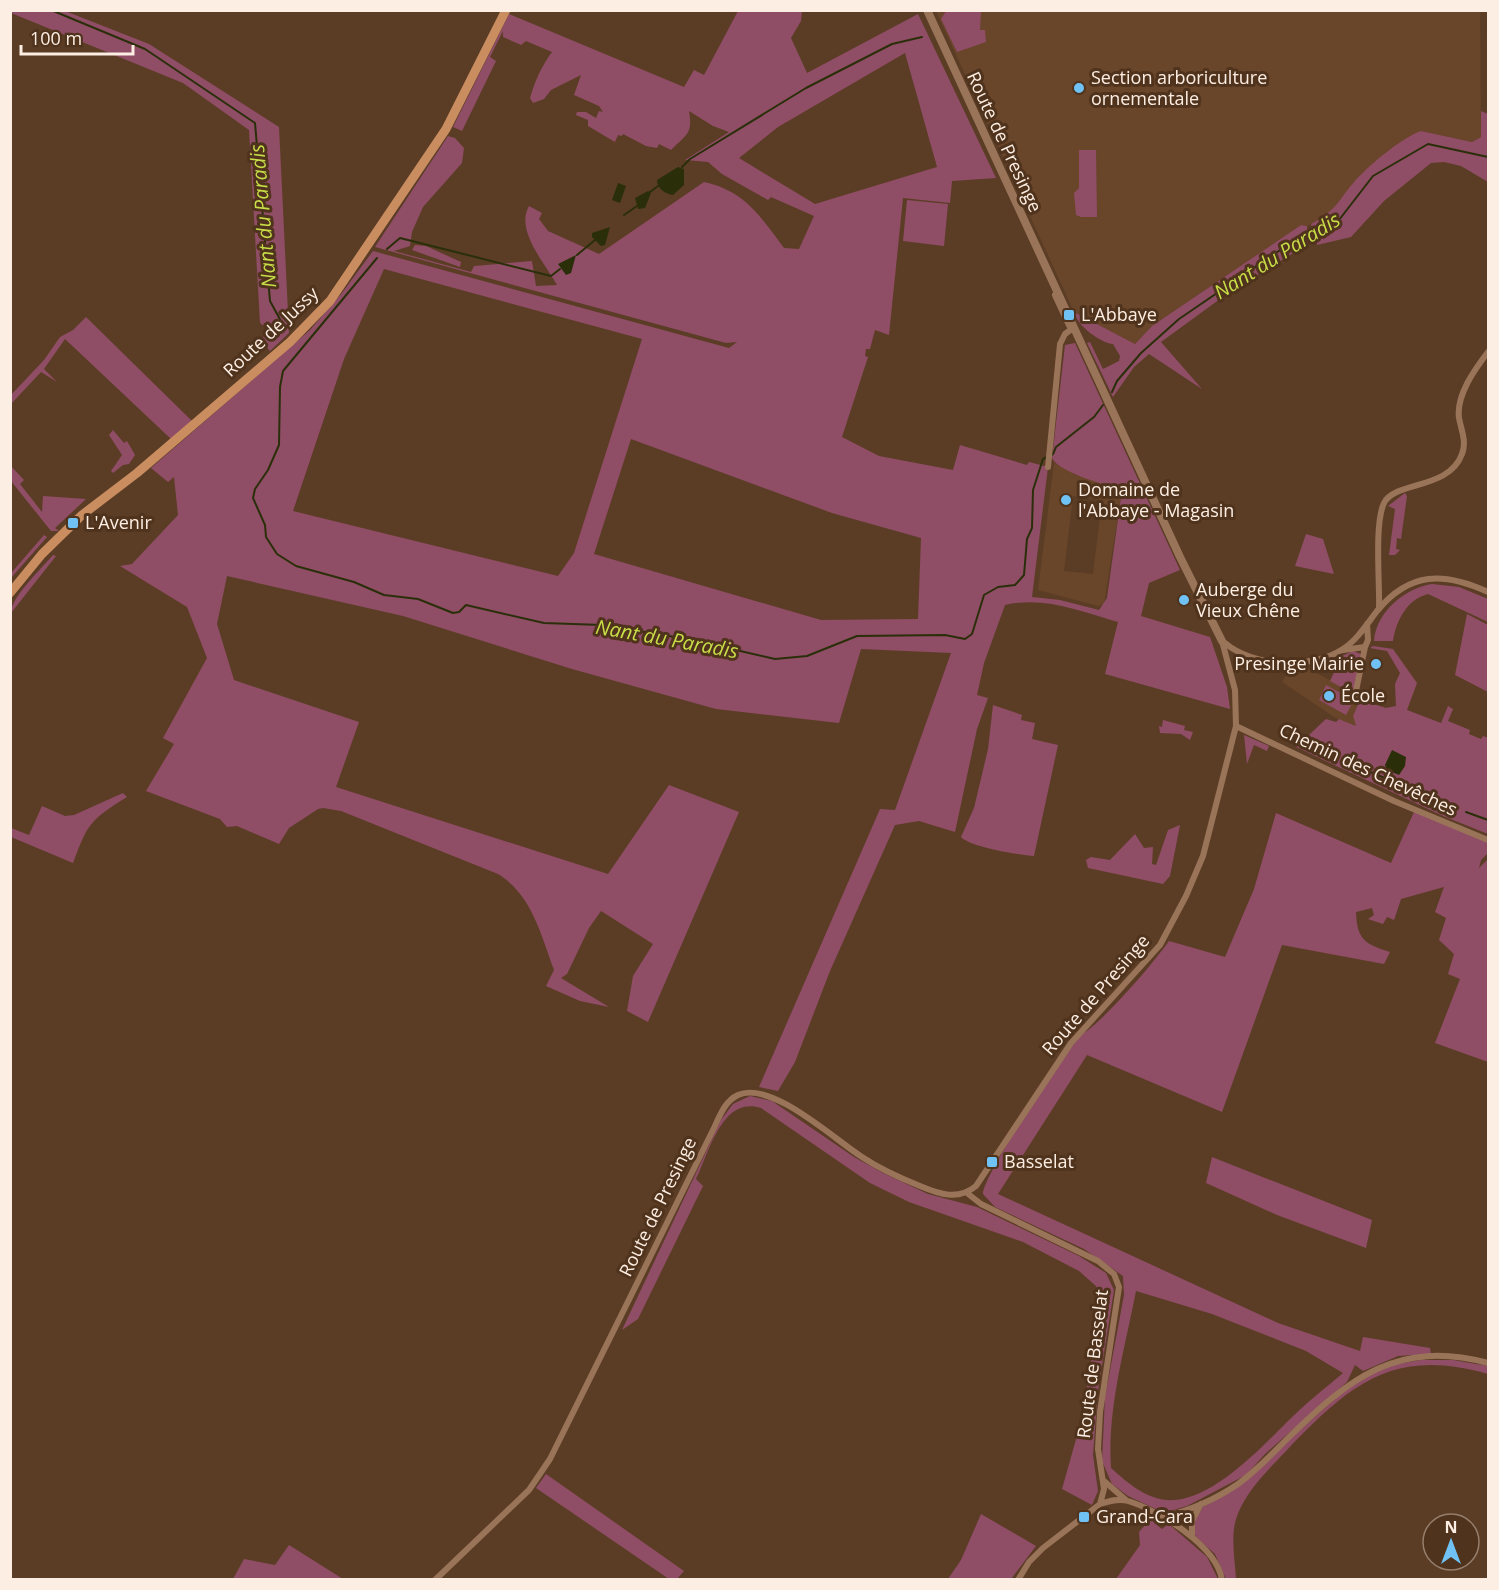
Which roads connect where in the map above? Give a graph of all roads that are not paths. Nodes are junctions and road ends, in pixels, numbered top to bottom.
1 (506, 10) edge
2 (927, 10) edge
3 (1073, 328) junction
4 (1488, 352) edge
5 (1048, 467) dead end
6 (1488, 592) edge
7 (10, 593) edge
8 (1379, 609) junction
9 (1367, 624) junction
10 (1222, 641) junction
11 (1365, 646) junction
12 (1343, 650) junction
13 (1355, 696) dead end
14 (1236, 726) junction
15 (1488, 840) edge
16 (967, 1193) junction
17 (1488, 1363) edge
18 (1104, 1482) junction
19 (1126, 1500) junction
20 (1202, 1503) junction
21 (1100, 1504) junction
22 (1163, 1517) junction
23 (1192, 1537) junction
24 (435, 1580) edge
25 (1018, 1580) edge
26 (1222, 1580) edge

1 - 7 main road, Route de Jussy
2 - 3 street, Route de Presinge
3 - 5 street
3 - 10 street, Route de Presinge
4 - 8 street
6 - 8 street
8 - 9 street
9 - 11 street
9 - 12 street
10 - 12 street
10 - 14 street, Route de Presinge
11 - 12 street
11 - 13 street
14 - 15 street, Chemin des Chevêches
14 - 16 street, Route de Presinge
16 - 18 street, Route de Basselat
16 - 24 street, Route de Presinge
17 - 20 street
18 - 19 street
18 - 21 street, Route de Basselat
19 - 21 street
19 - 22 street
20 - 22 street
20 - 23 street
21 - 25 street
22 - 23 street
23 - 26 street

